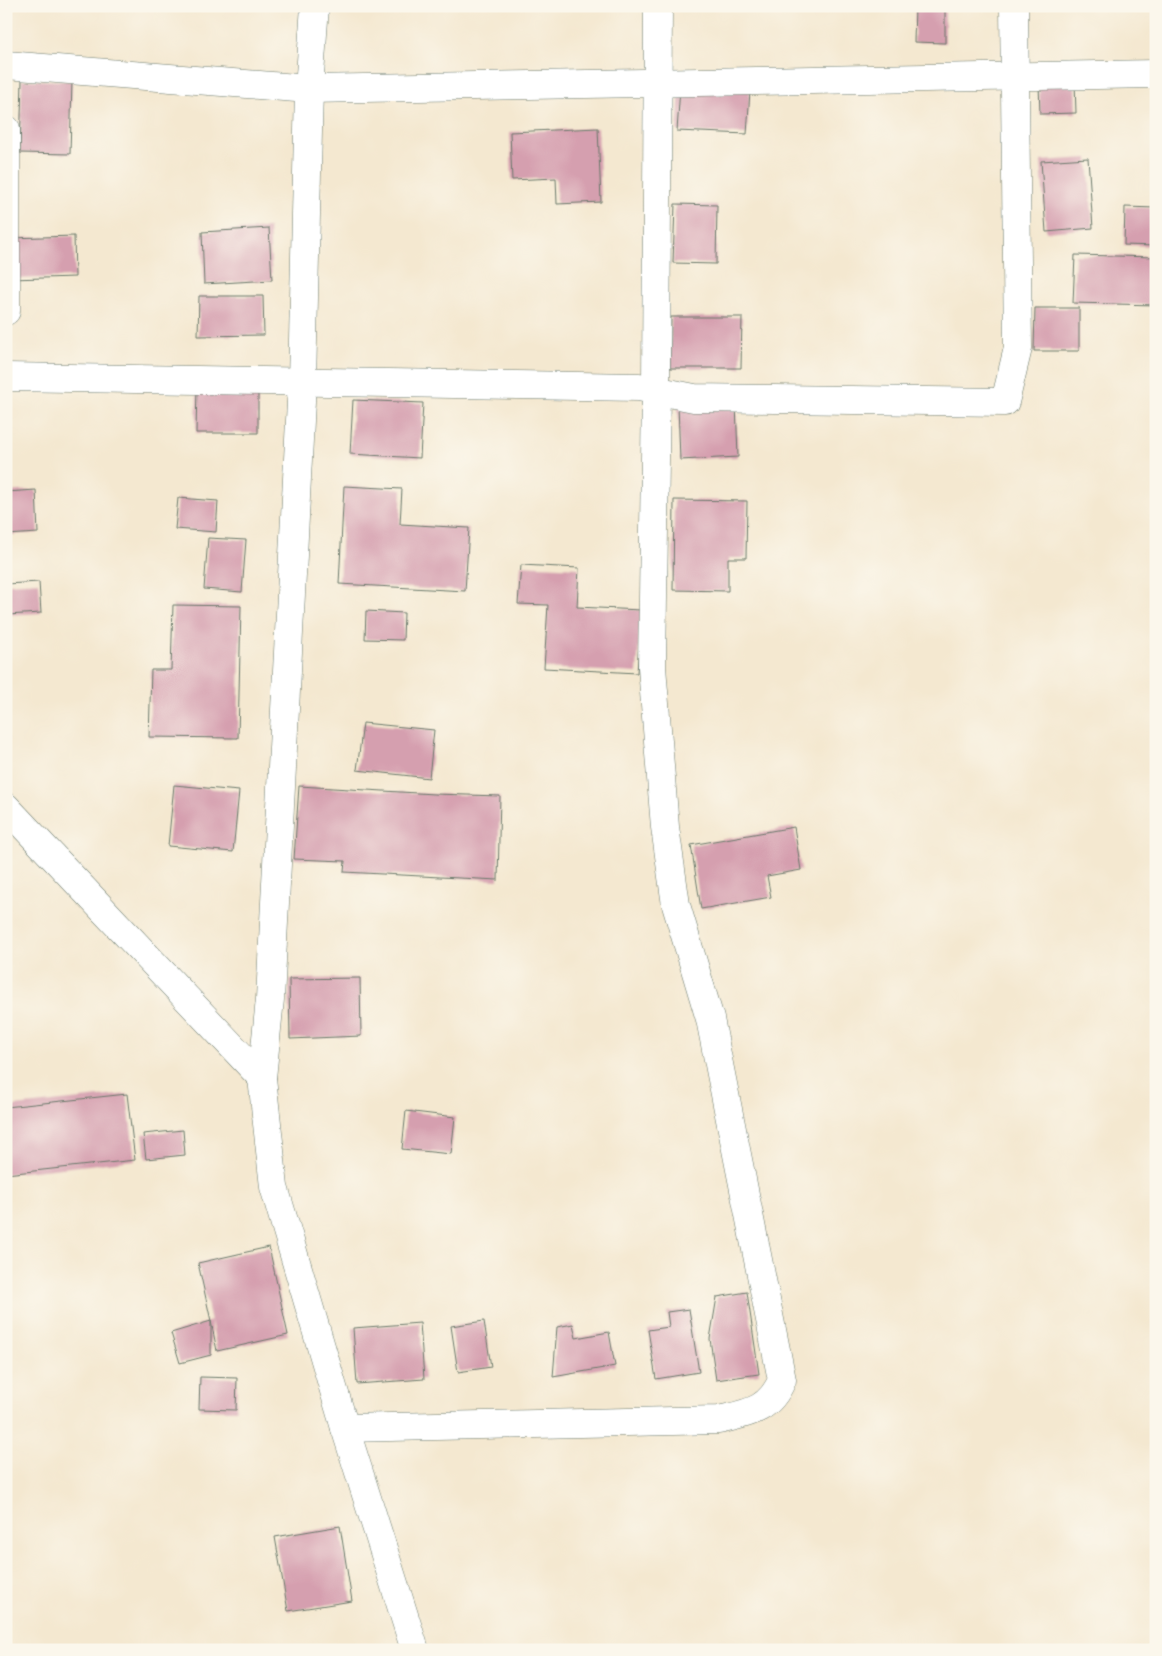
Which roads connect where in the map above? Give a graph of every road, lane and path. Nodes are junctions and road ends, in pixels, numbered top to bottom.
1 (314, 6) edge
2 (658, 6) edge
3 (1014, 6) edge
4 (6, 65) edge
5 (1156, 74) edge
6 (1015, 76) junction
7 (658, 83) junction
8 (310, 89) junction
9 (6, 129) edge
10 (6, 311) edge
11 (6, 377) edge
12 (302, 382) junction
13 (656, 391) junction
14 (6, 806) edge
15 (262, 1078) junction
16 (345, 1428) junction
17 (415, 1650) edge

1 - 8 street
2 - 7 street
3 - 6 street
4 - 8 street
5 - 6 street
6 - 7 street
6 - 13 street
7 - 8 street
7 - 13 street
8 - 12 street
9 - 10 street
11 - 12 street
12 - 13 street
12 - 15 street
13 - 16 street
14 - 15 street
15 - 16 street
16 - 17 street

